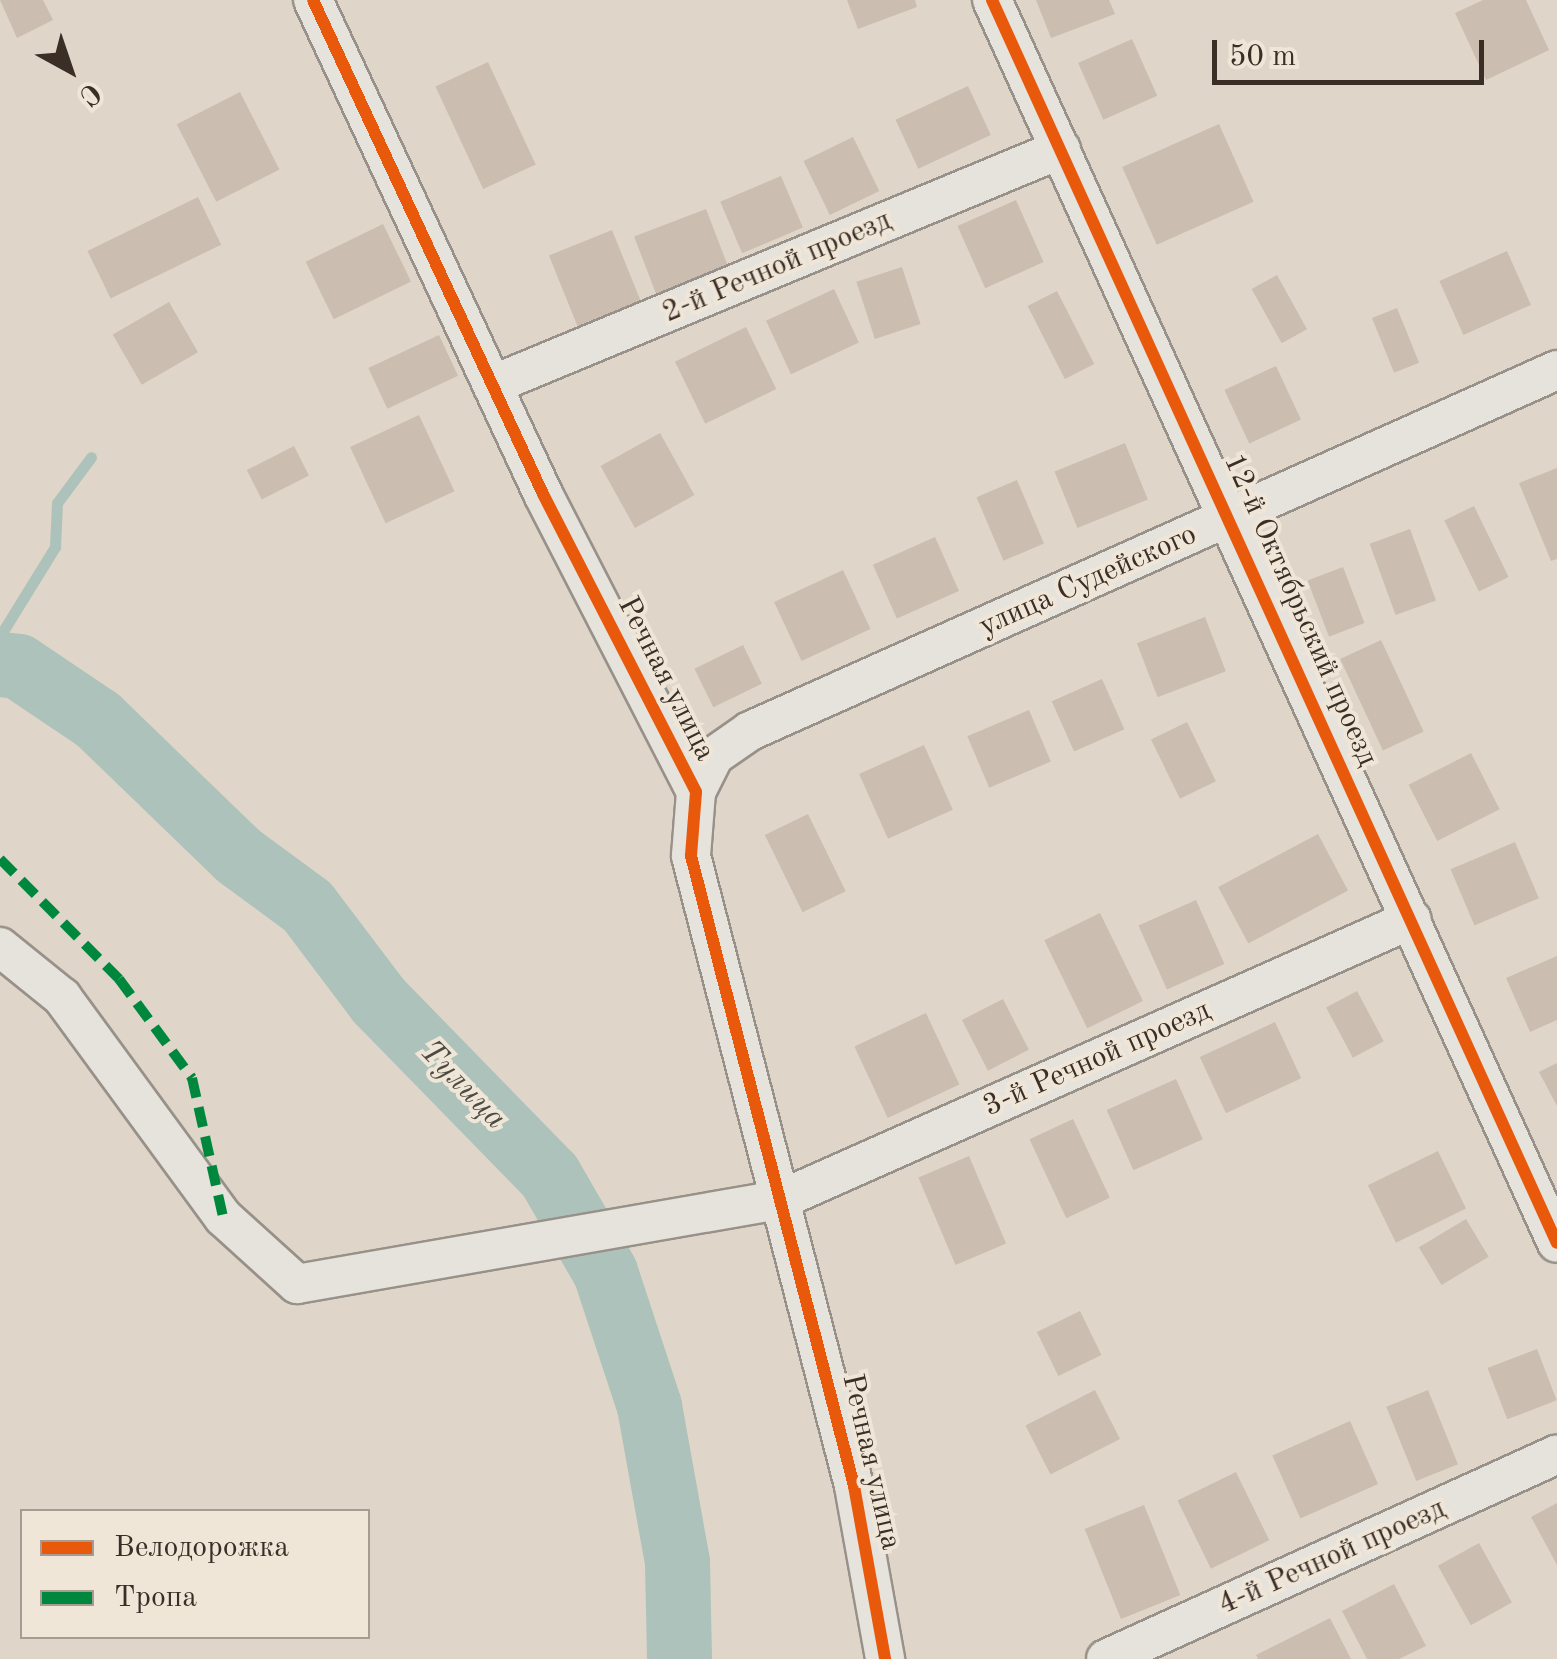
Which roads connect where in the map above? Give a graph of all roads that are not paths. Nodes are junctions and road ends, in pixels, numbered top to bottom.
1 (313, 0) edge
2 (992, 0) edge
3 (1061, 149) junction
4 (1557, 370) edge
5 (492, 385) junction
6 (1232, 518) junction
7 (696, 792) junction
8 (1412, 919) junction
9 (0, 947) edge
10 (782, 1199) junction
11 (1557, 1242) edge
12 (1557, 1454) edge
13 (885, 1659) edge
14 (1106, 1659) edge

1 - 5 street, Речная улица
2 - 3 street, 12-й Октябрьский проезд
3 - 5 street, 2-й Речной проезд
3 - 6 street, 12-й Октябрьский проезд
4 - 6 street, улица Судейского
5 - 7 street, Речная улица
6 - 7 street, улица Судейского
6 - 8 street, 12-й Октябрьский проезд
7 - 10 street, Речная улица
8 - 10 street, 3-й Речной проезд
8 - 11 street, 12-й Октябрьский проезд
9 - 10 street, 3-й Речной проезд
10 - 13 street, Речная улица
12 - 14 street, 4-й Речной проезд

